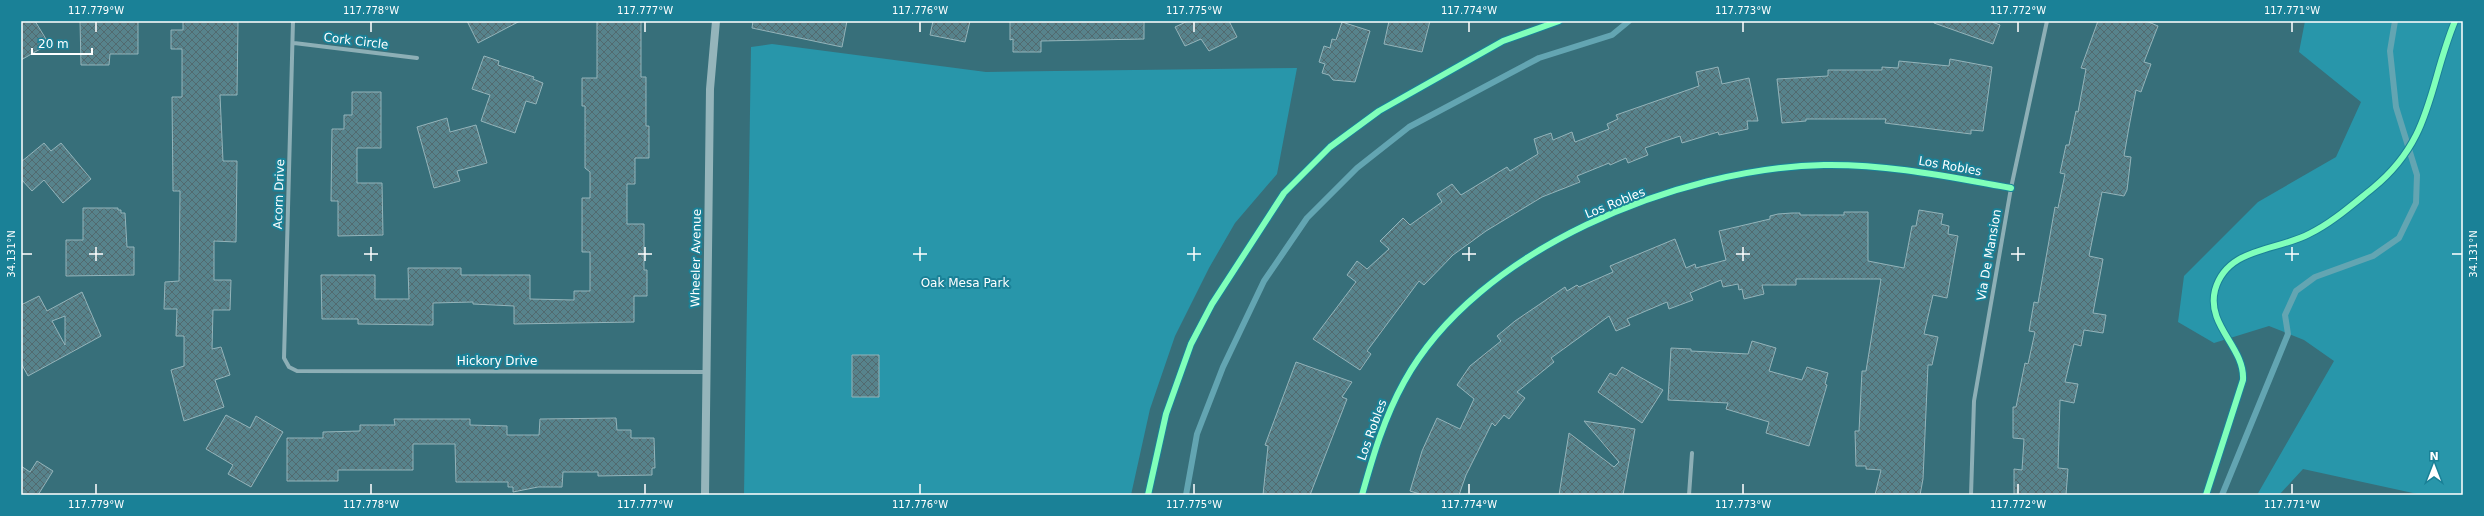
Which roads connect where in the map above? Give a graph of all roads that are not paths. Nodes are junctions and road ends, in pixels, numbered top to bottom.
1 (292, 21) edge
2 (716, 21) edge
3 (2047, 21) edge
4 (294, 43) junction
5 (417, 58) dead end
6 (2011, 188) junction
7 (289, 367) joint
8 (707, 372) junction
9 (1692, 453) dead end
10 (705, 495) edge
11 (1362, 495) edge
12 (1689, 495) edge
13 (1971, 495) edge

1 - 4 street, Acorn Drive
2 - 8 main road, Wheeler Avenue
3 - 6 street, Via De Mansion
4 - 5 street, Cork Circle
4 - 7 street, Acorn Drive
6 - 11 street, Los Robles
6 - 13 street, Via De Mansion
7 - 8 street, Hickory Drive
8 - 10 main road, Wheeler Avenue
9 - 12 street

